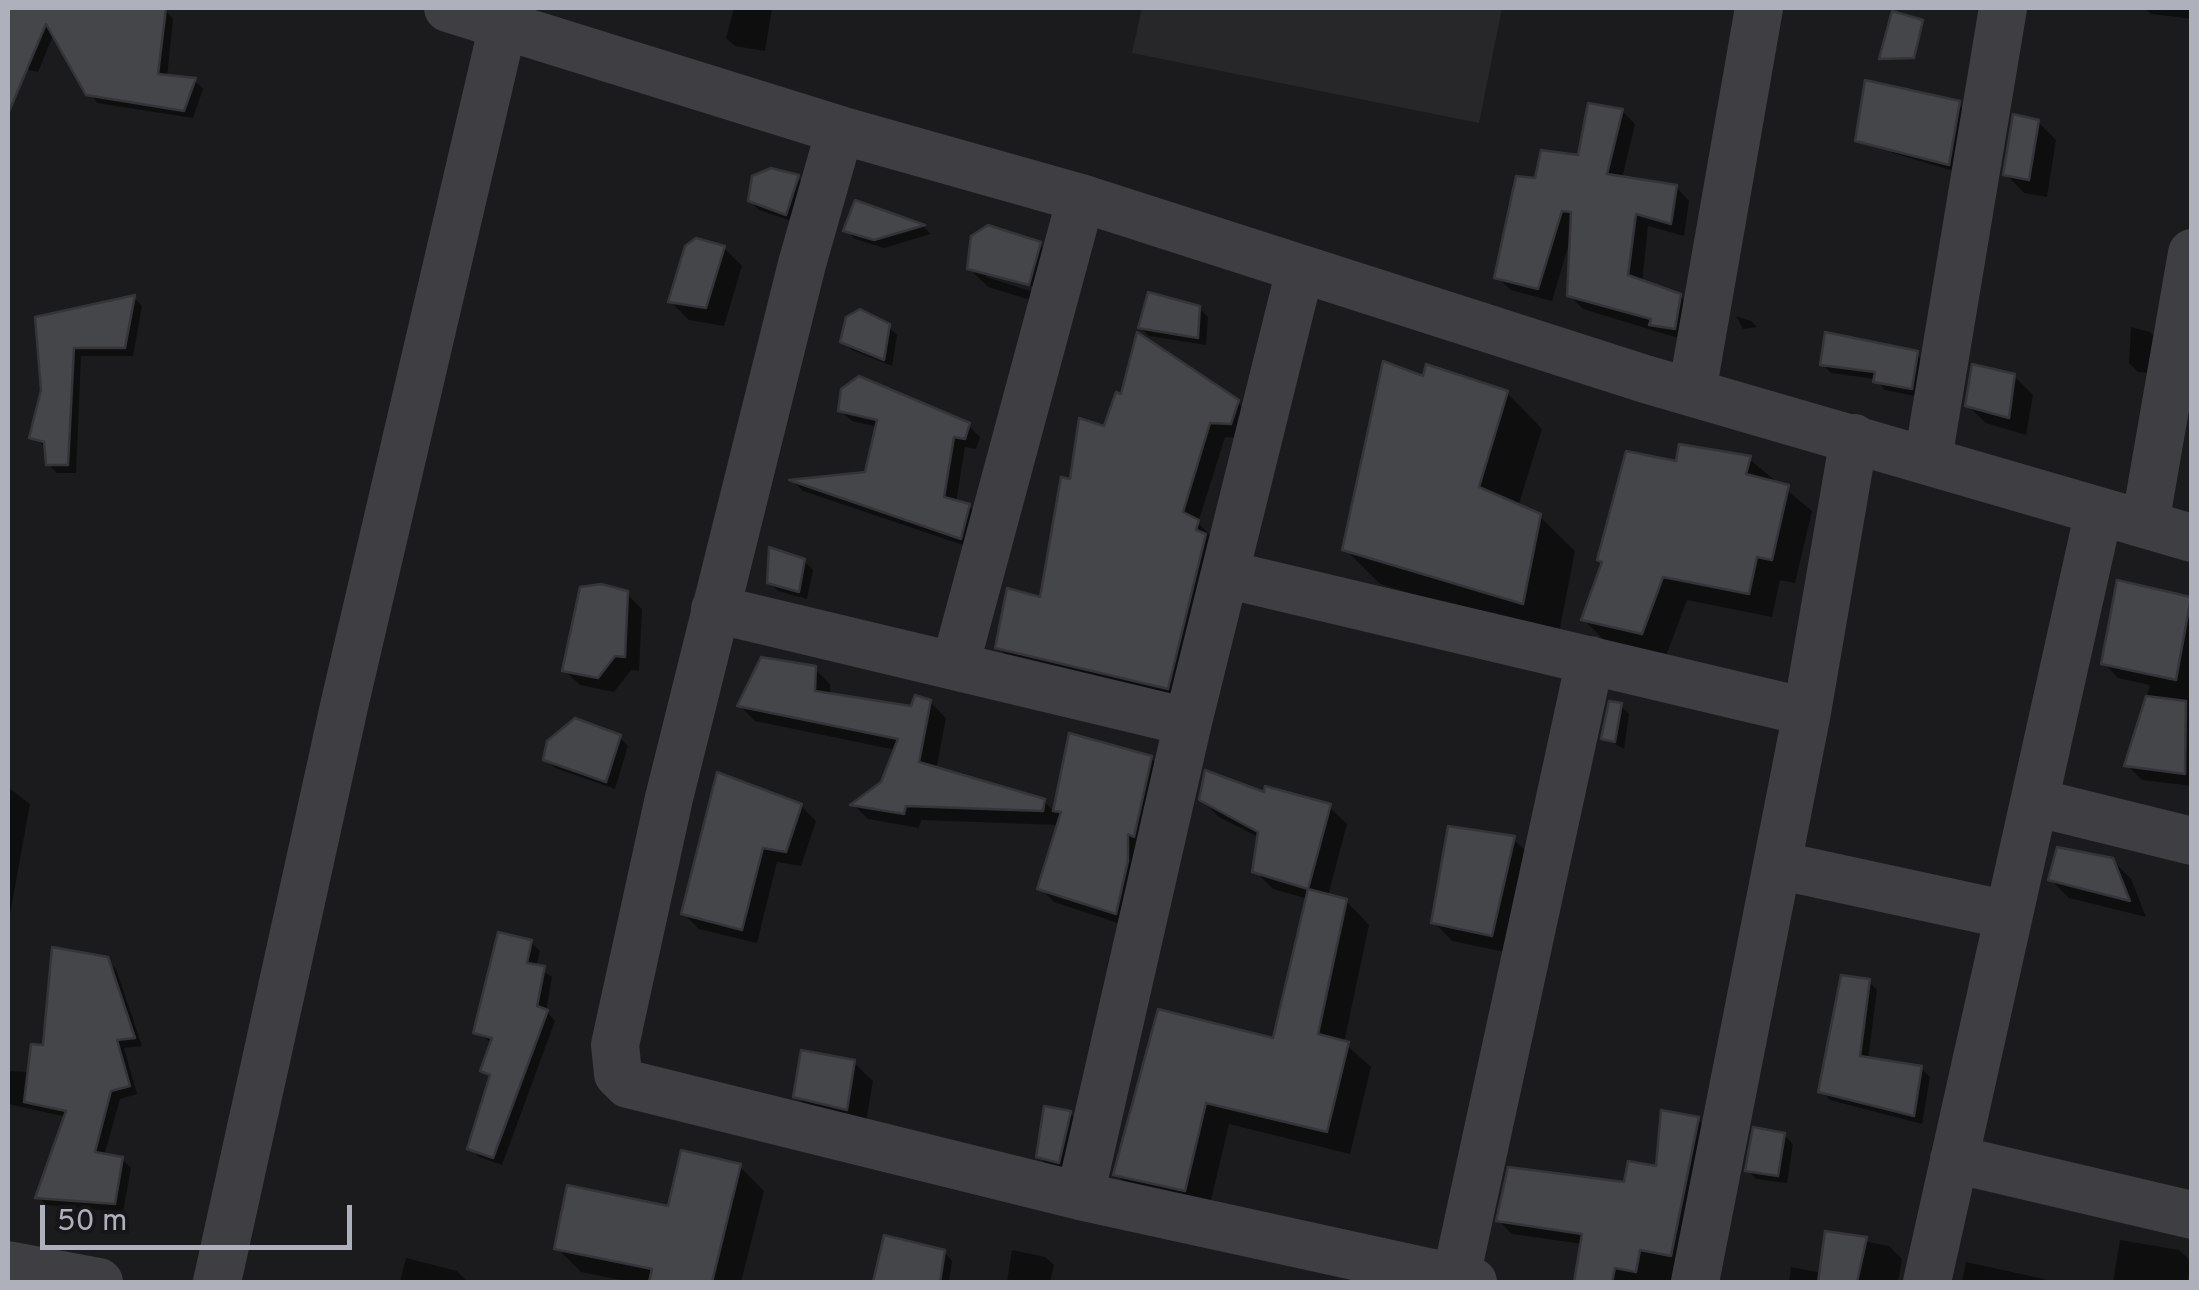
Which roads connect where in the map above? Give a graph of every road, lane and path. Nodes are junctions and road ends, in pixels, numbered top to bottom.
1 (448, 8) edge
2 (1759, 8) edge
3 (2003, 8) edge
4 (505, 16) edge
5 (840, 130) junction
6 (1081, 198) junction
7 (2192, 254) edge
8 (1300, 270) junction
9 (1692, 392) junction
10 (1854, 438) junction
11 (1928, 458) junction
12 (2098, 511) junction
13 (2145, 524) junction
14 (2192, 538) edge
15 (1224, 574) junction
16 (715, 610) junction
17 (1590, 660) junction
18 (955, 666) junction
19 (1807, 712) junction
20 (1188, 722) junction
21 (2034, 802) junction
22 (2192, 842) edge
23 (1777, 866) junction
24 (2008, 915) junction
25 (1954, 1159) junction
26 (1080, 1196) junction
27 (2192, 1216) edge
28 (8, 1265) edge
29 (1461, 1281) edge
30 (99, 1282) edge
31 (218, 1282) edge
32 (1695, 1282) edge
33 (1927, 1282) edge

1 - 4 street
2 - 9 street
3 - 11 street
4 - 5 street
4 - 31 street
5 - 6 street
5 - 16 street
6 - 8 street
6 - 18 street
7 - 13 street
8 - 9 street
8 - 15 street
9 - 10 street
10 - 11 street
10 - 19 street
11 - 12 street
12 - 13 street
12 - 21 street
13 - 14 street
15 - 17 street
15 - 20 street
16 - 18 street
16 - 26 street
17 - 19 street
17 - 29 street
18 - 20 street
19 - 23 street
20 - 26 street
21 - 22 street
21 - 24 street
23 - 24 street
23 - 32 street
24 - 25 street
25 - 27 street
25 - 33 street
26 - 29 street
28 - 30 street

